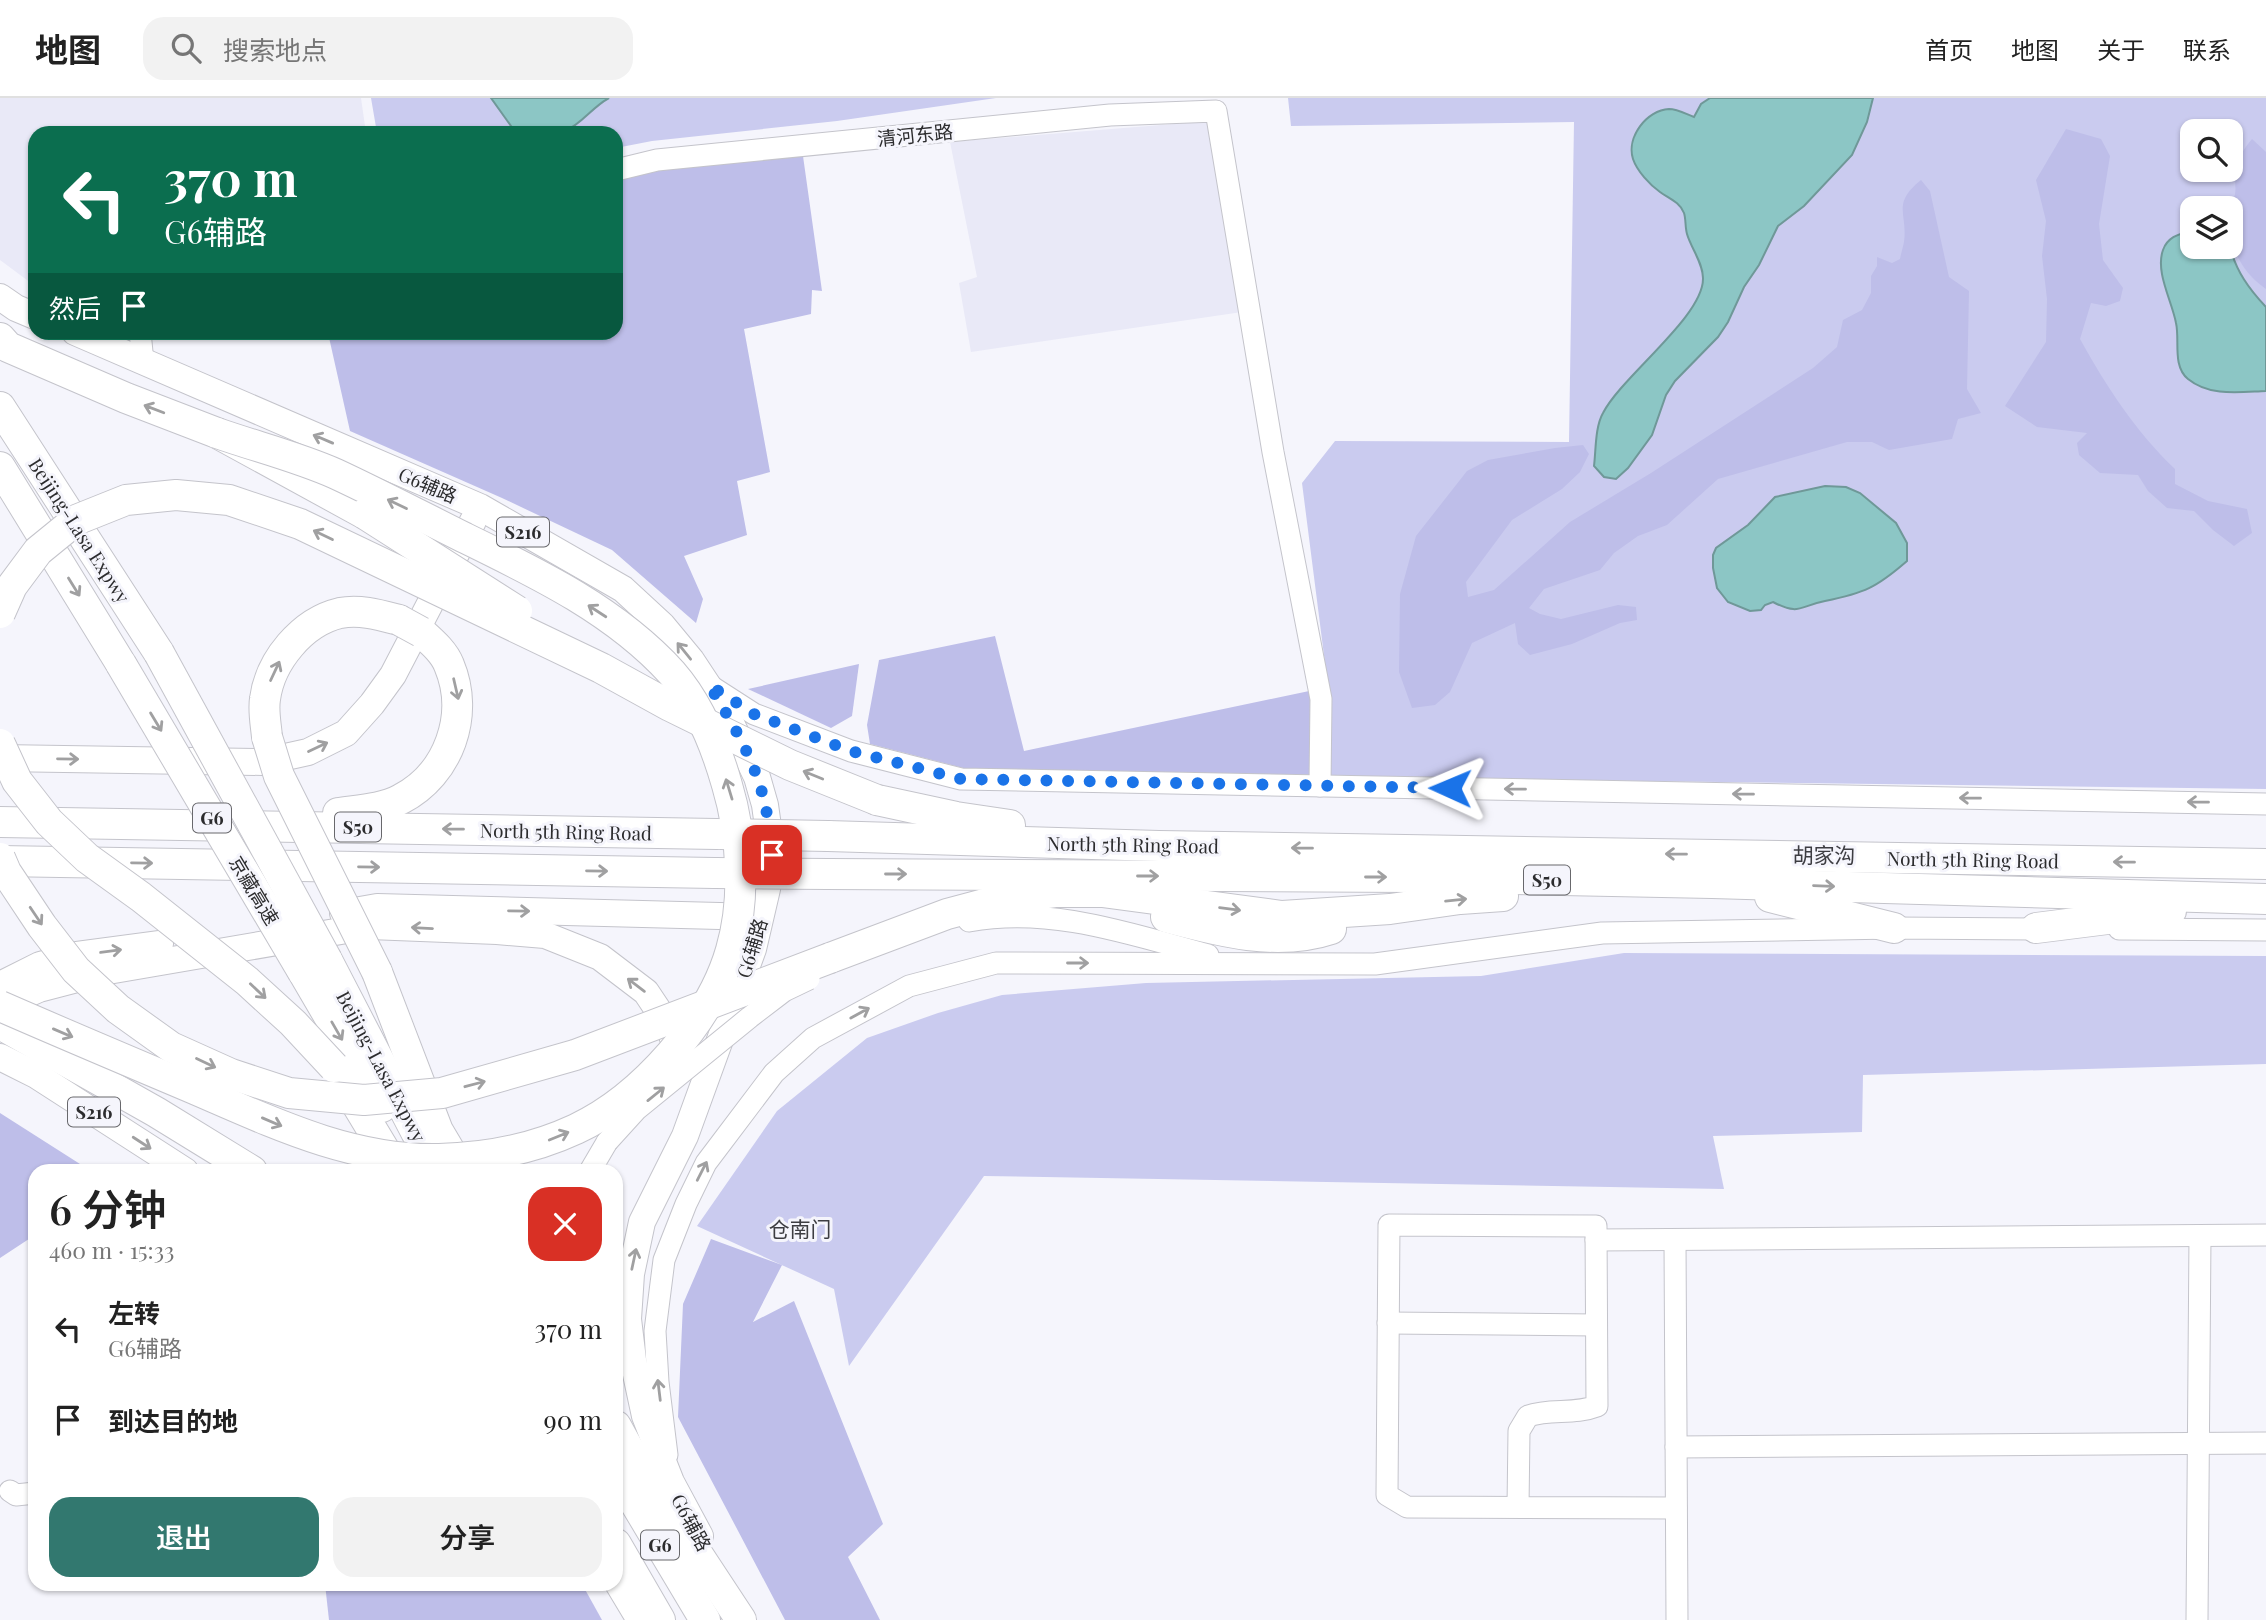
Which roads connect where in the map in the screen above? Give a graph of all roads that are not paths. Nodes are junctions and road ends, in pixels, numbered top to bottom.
1 (623, 168) edge
2 (0, 338) edge
3 (93, 340) edge
4 (141, 340) edge
5 (143, 362) junction
6 (0, 407) edge
7 (218, 433) junction
8 (0, 467) edge
9 (480, 507) junction
10 (0, 613) edge
11 (159, 653) joint
12 (121, 664) joint
13 (601, 668) junction
14 (709, 685) junction
15 (0, 744) edge
16 (0, 758) edge
17 (1320, 786) junction
18 (2266, 804) edge
19 (299, 815) edge
20 (299, 815) edge
21 (299, 815) edge
22 (299, 815) edge
23 (0, 822) edge
24 (114, 822) junction
25 (1159, 846) junction
26 (0, 860) edge
27 (2266, 864) edge
28 (1701, 883) junction
29 (2264, 899) edge
30 (760, 917) junction
31 (1894, 928) junction
32 (2036, 928) junction
33 (2266, 930) edge
34 (832, 962) junction
35 (1234, 963) junction
36 (315, 966) junction
37 (0, 985) edge
38 (0, 1006) edge
39 (0, 1024) edge
40 (0, 1057) edge
41 (685, 1136) junction
42 (174, 1164) edge
43 (241, 1164) edge
44 (393, 1164) edge
45 (415, 1164) edge
46 (435, 1164) edge
47 (458, 1164) edge
48 (594, 1164) edge
49 (2200, 1236) junction
50 (2266, 1236) edge
51 (1596, 1240) junction
52 (1675, 1240) junction
53 (1388, 1323) junction
54 (1596, 1325) junction
55 (623, 1437) edge
56 (2266, 1443) edge
57 (2198, 1444) junction
58 (1676, 1447) junction
59 (671, 1482) junction
60 (623, 1483) edge
61 (10, 1491) dead end
62 (28, 1494) edge
63 (1518, 1507) junction
64 (1676, 1508) junction
65 (623, 1518) edge
66 (623, 1556) edge
67 (623, 1591) edge
68 (640, 1620) edge
69 (660, 1620) edge
70 (685, 1620) edge
71 (705, 1620) edge
72 (743, 1620) edge
73 (1677, 1620) edge
74 (2197, 1620) edge

1 - 17 street, 清河东路
7 -> 2 highway
3 - 5 main road, G6辅路 / S216
4 - 5 street
9 -> 5 main road, G6辅路 / S216
6 - 11 highway, Beijing-Lasa Expwy / G6
7 - 13 highway, bridge
38 -> 7 highway, bridge
8 -> 12 highway, Beijing-Lasa Expwy / G6
14 -> 9 main road, G6辅路 / S216
16 -> 9 main road
13 -> 10 highway, bridge
11 - 36 highway, 京藏高速 / G6, bridge
12 -> 36 highway, 京藏高速 / G6, bridge
25 -> 13 highway, bridge
14 - 17 street
14 - 30 main road, G6辅路 / S216
15 -> 44 highway, bridge
18 -> 17 street
47 -> 19 highway, bridge
20 -> 21 highway, bridge
22 -> 24 highway, bridge
23 - 24 highway, North 5th Ring Road / S50
25 -> 24 highway, North 5th Ring Road / S50, bridge
27 -> 25 highway, North 5th Ring Road / S50
26 -> 28 highway, North 5th Ring Road / S50, bridge
26 -> 34 highway, bridge
28 -> 29 highway, North 5th Ring Road / S50
28 - 31 highway
34 -> 28 highway
29 - 32 highway
37 -> 30 main road
30 - 41 main road, G6辅路 / S216
31 - 32 street
31 - 35 street
32 - 33 street
34 - 35 street
48 -> 34 street, bridge
59 -> 35 street
36 -> 45 highway, Beijing-Lasa Expwy / G6
36 - 46 highway, Beijing-Lasa Expwy / G6
41 -> 38 main road
39 - 43 highway
40 -> 42 main road, S216
59 -> 41 main road, G6辅路 / S216
49 - 50 street
49 - 52 street
49 - 57 street
51 - 52 street
51 - 53 street
51 - 54 street
52 - 58 street
53 - 54 street
53 - 63 street
54 - 63 street
55 - 72 highway
56 - 57 street
57 - 58 street
57 - 74 street
58 - 64 street
59 - 72 main road, G6辅路 / S216
60 - 71 highway, G6
61 - 62 street
63 - 64 street
64 - 73 street
65 - 70 highway, G6
66 - 69 highway
67 - 68 main road

